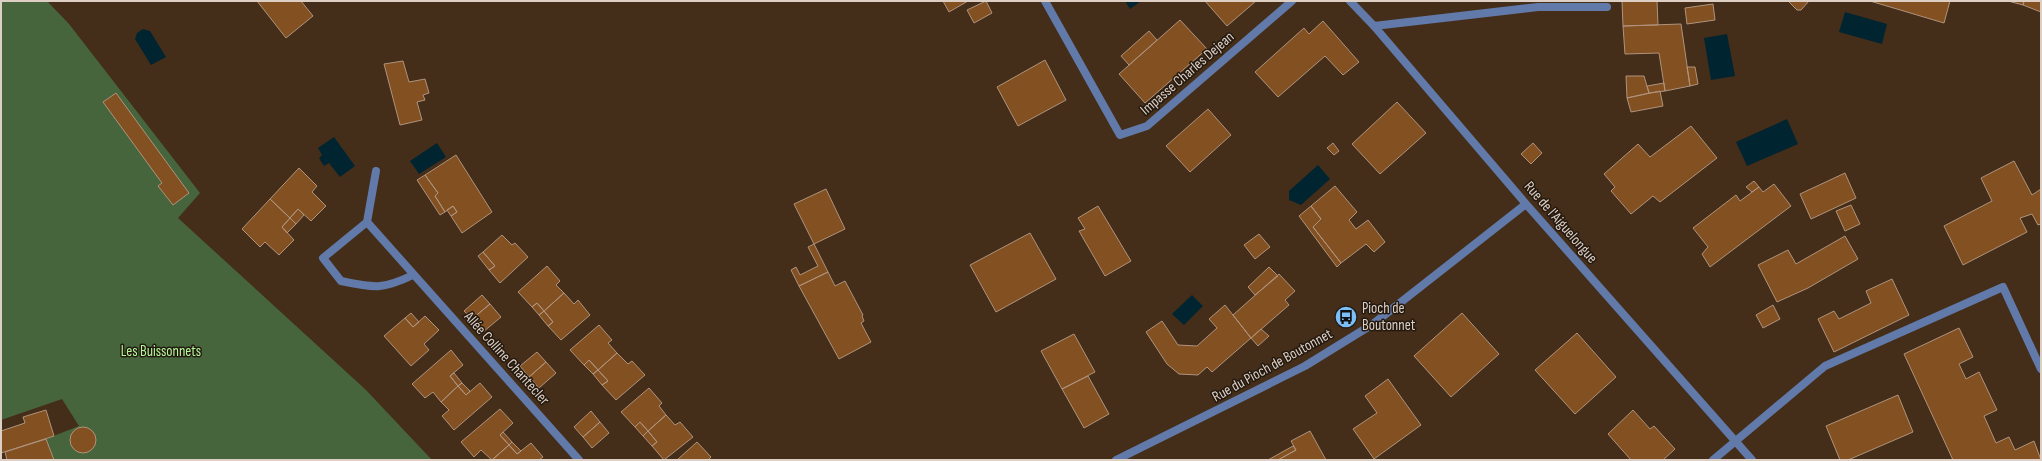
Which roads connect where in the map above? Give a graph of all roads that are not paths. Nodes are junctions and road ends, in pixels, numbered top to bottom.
1 (1045, 1) edge
2 (1292, 1) edge
3 (1350, 1) edge
4 (1607, 7) dead end
5 (1374, 26) junction
6 (376, 172) dead end
7 (1526, 204) junction
8 (367, 222) junction
9 (413, 275) junction
10 (2041, 369) edge
11 (1735, 440) junction
12 (579, 460) edge
13 (1116, 460) edge
14 (1713, 460) edge
15 (1752, 460) edge

1 - 2 street, Impasse Charles Dejean
3 - 5 street, Rue de l'Aiguelongue
4 - 5 street
5 - 7 street, Rue de l'Aiguelongue
6 - 8 street
7 - 11 street, Rue de l'Aiguelongue
7 - 13 street, Rue du Pioch de Boutonnet
8 - 9 street, Allée Colline Chantecler
8 - 9 street
9 - 12 street, Allée Colline Chantecler
10 - 11 street
11 - 14 street
11 - 15 street, Rue de l'Aiguelongue

